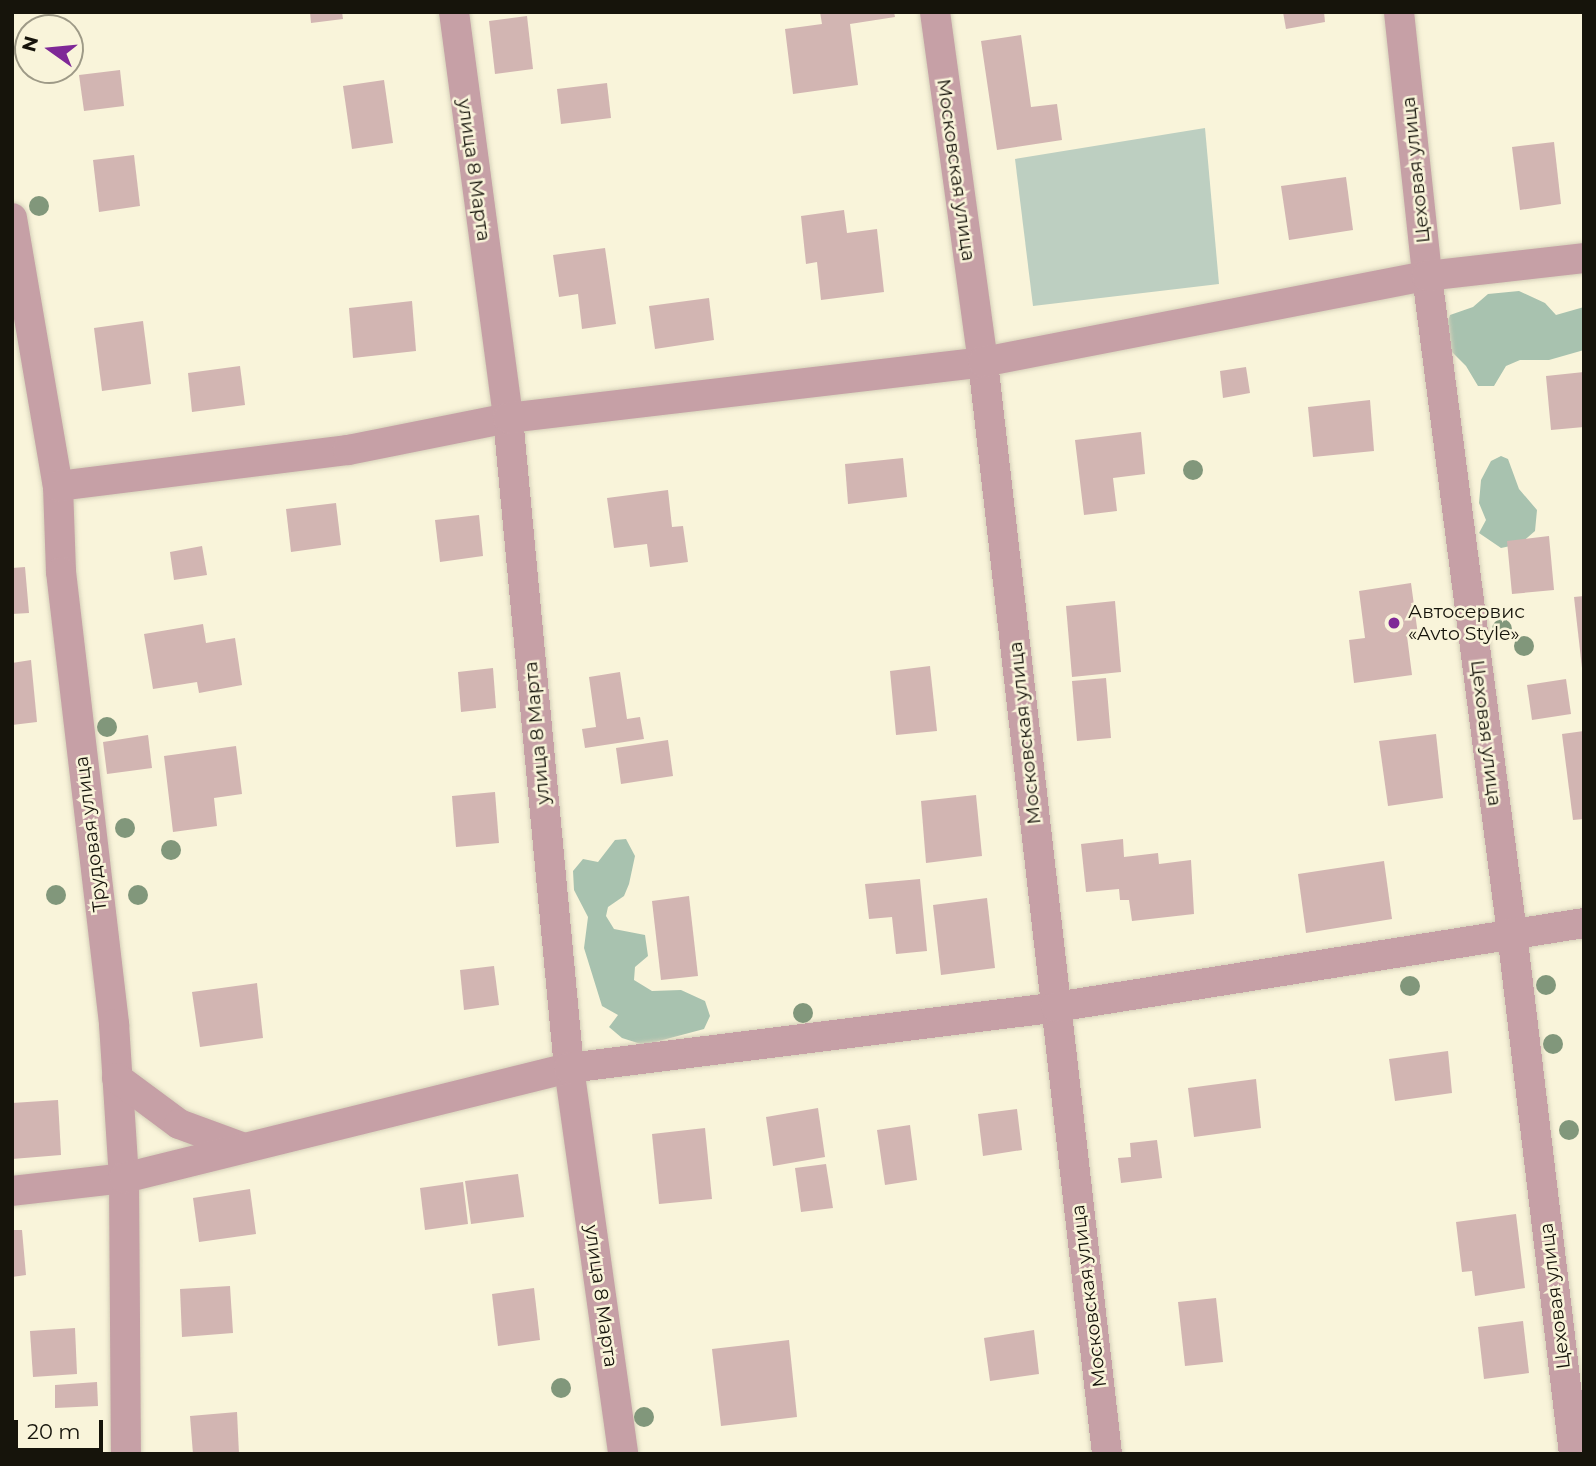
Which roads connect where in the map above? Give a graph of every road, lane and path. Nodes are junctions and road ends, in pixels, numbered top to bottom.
1 (454, 12) edge
2 (935, 12) edge
3 (1399, 12) edge
4 (12, 218) edge
5 (1584, 258) edge
6 (1427, 275) junction
7 (983, 362) junction
8 (508, 418) junction
9 (58, 486) junction
10 (1584, 923) edge
11 (1512, 933) junction
12 (1056, 1007) junction
13 (569, 1068) junction
14 (117, 1078) junction
15 (245, 1148) junction
16 (124, 1178) junction
17 (12, 1191) edge
18 (126, 1454) edge
19 (623, 1454) edge
20 (1107, 1454) edge
21 (1574, 1454) edge

1 - 8 street, улица 8 Марта
2 - 7 street, Московская улица
3 - 6 street, Цеховая улица
4 - 9 street, Трудовая улица
5 - 6 street
6 - 7 street
6 - 11 street, Цеховая улица
7 - 8 street
7 - 12 street, Московская улица
8 - 9 street
8 - 13 street, улица 8 Марта
9 - 14 street, Трудовая улица
10 - 11 street
11 - 12 street
11 - 21 street, Цеховая улица
12 - 13 street
12 - 20 street, Московская улица
13 - 15 street
13 - 19 street, улица 8 Марта
14 - 15 street
14 - 16 street, Трудовая улица
15 - 16 street
16 - 17 street
16 - 18 street, Трудовая улица

